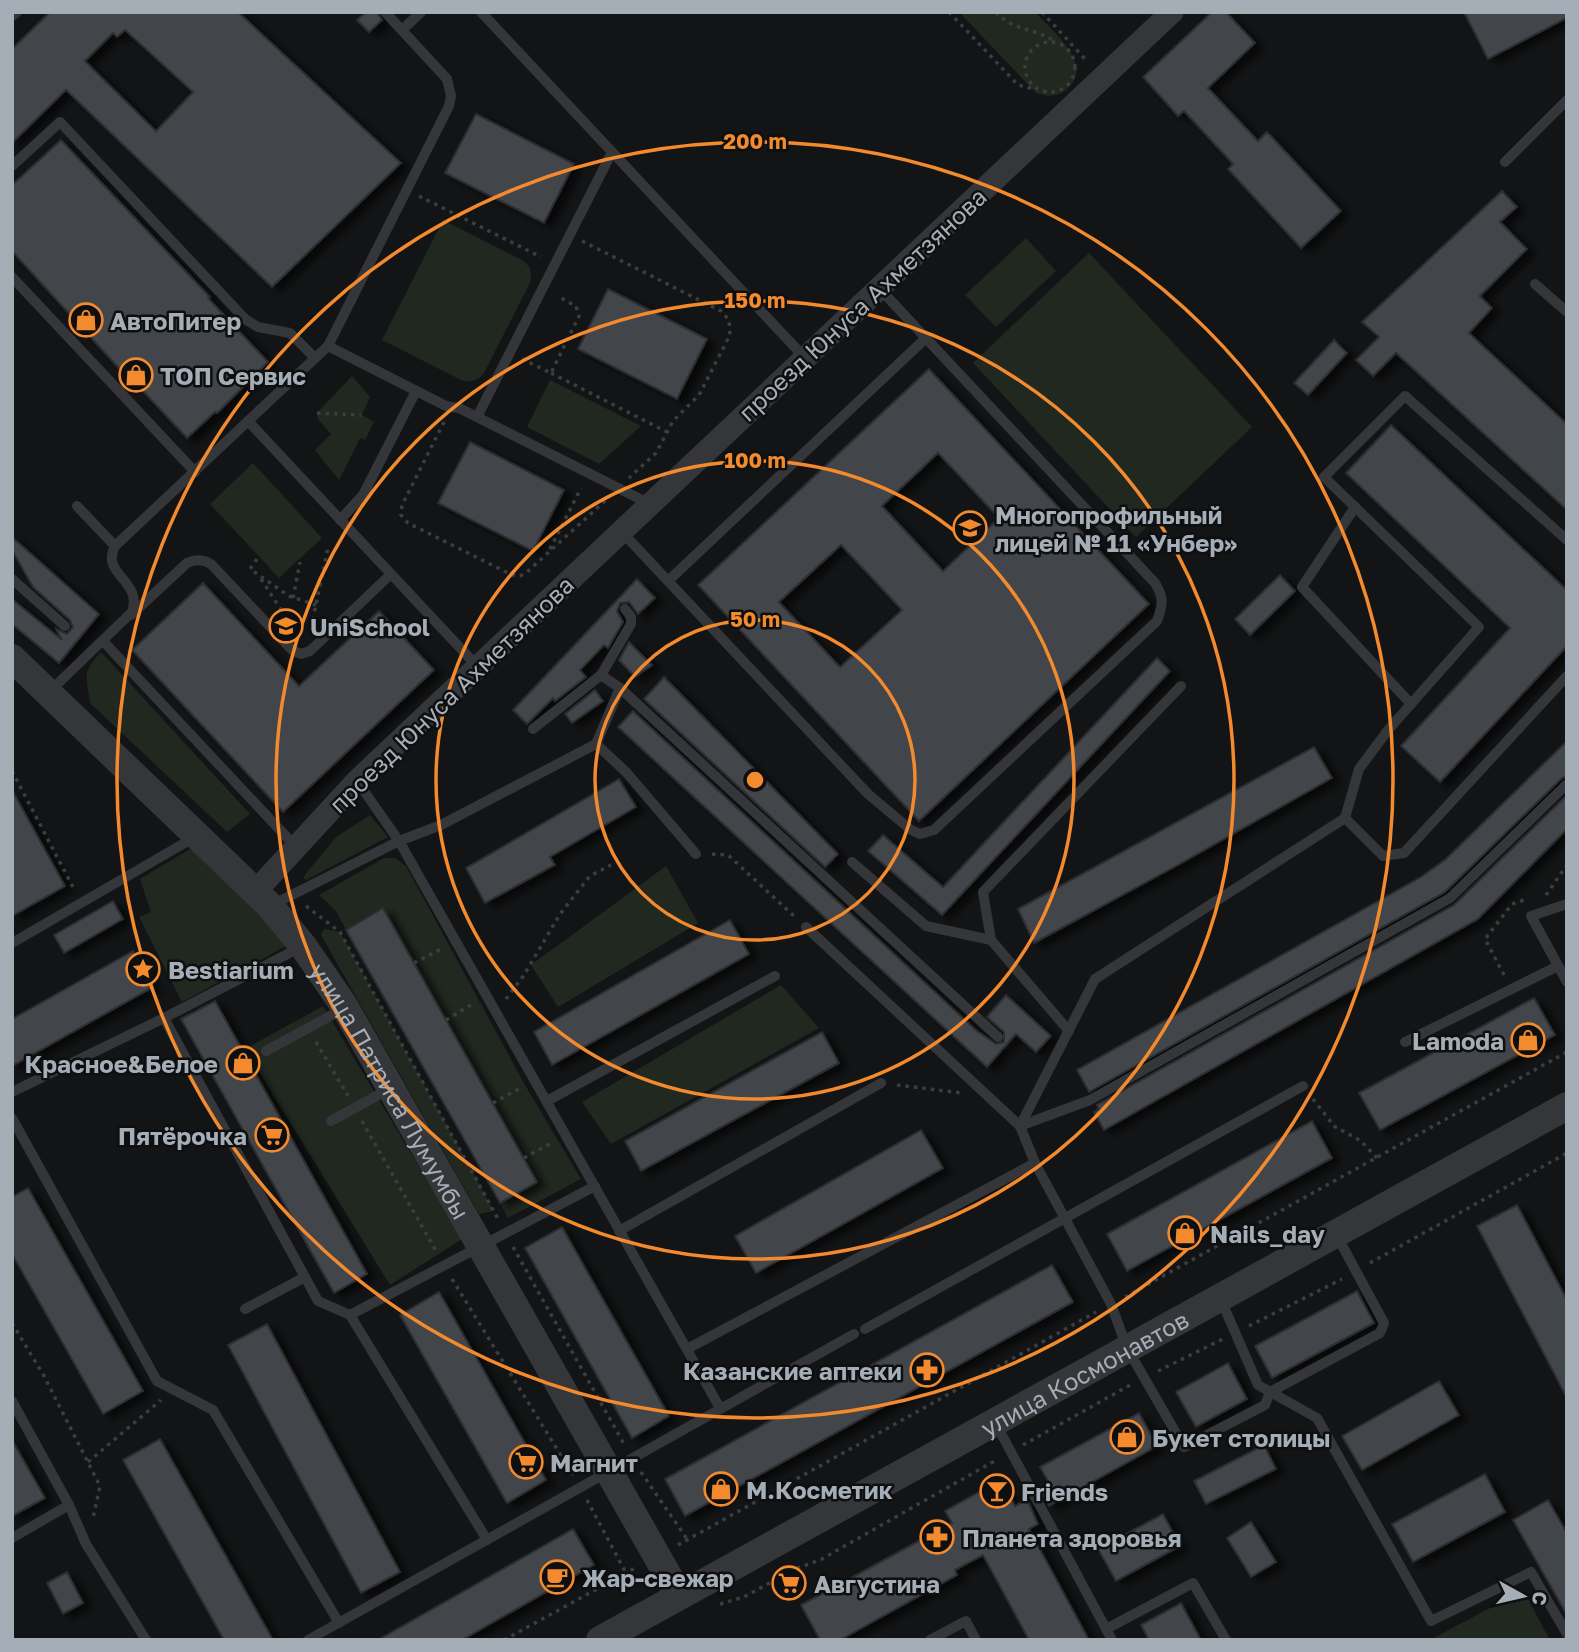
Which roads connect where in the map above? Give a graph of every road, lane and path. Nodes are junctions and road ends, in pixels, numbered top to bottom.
1 (17, 12) edge
2 (385, 12) edge
3 (421, 12) edge
4 (481, 12) edge
5 (949, 12) edge
6 (996, 12) edge
7 (1042, 12) edge
8 (1172, 12) edge
9 (12, 16) edge
10 (402, 30) junction
11 (1056, 42) junction
12 (1086, 59) dead end
13 (1035, 89) junction
14 (1567, 100) edge
15 (612, 152) junction
16 (1505, 162) dead end
17 (12, 166) edge
18 (420, 196) dead end
19 (570, 234) junction
20 (555, 264) junction
21 (12, 277) edge
22 (1535, 284) dead end
23 (879, 288) junction
24 (542, 289) junction
25 (1567, 312) edge
26 (926, 338) junction
27 (328, 346) junction
28 (510, 353) junction
29 (315, 358) junction
30 (805, 358) junction
31 (551, 373) junction
32 (416, 391) junction
33 (451, 408) junction
34 (317, 413) dead end
35 (361, 415) dead end
36 (477, 417) junction
37 (248, 421) junction
38 (667, 432) junction
39 (195, 472) junction
40 (588, 473) junction
41 (618, 488) junction
42 (650, 504) junction
43 (77, 506) dead end
44 (1355, 507) junction
45 (340, 520) junction
46 (621, 531) junction
47 (1567, 540) edge
48 (115, 546) junction
49 (328, 548) dead end
50 (548, 553) junction
51 (257, 559) dead end
52 (299, 562) dead end
53 (258, 574) junction
54 (391, 574) junction
55 (12, 579) edge
56 (668, 581) junction
57 (293, 598) junction
58 (316, 605) junction
59 (625, 609) dead end
60 (127, 619) junction
61 (65, 626) dead end
62 (309, 637) junction
63 (103, 641) junction
64 (305, 653) junction
65 (12, 658) edge
66 (478, 667) junction
67 (601, 675) junction
68 (1567, 676) edge
69 (1181, 686) dead end
70 (620, 688) junction
71 (48, 693) junction
72 (1411, 704) junction
73 (533, 729) dead end
74 (596, 744) junction
75 (12, 771) edge
76 (357, 781) junction
77 (1567, 784) edge
78 (1345, 818) junction
79 (197, 836) junction
80 (399, 841) junction
81 (296, 847) junction
82 (696, 854) joint
83 (852, 862) dead end
84 (1567, 865) edge
85 (611, 866) dead end
86 (1549, 891) junction
87 (262, 899) junction
88 (81, 903) junction
89 (1567, 904) edge
90 (305, 905) dead end
91 (1531, 916) junction
92 (806, 927) joint
93 (991, 940) junction
94 (456, 942) junction
95 (12, 943) edge
96 (303, 946) junction
97 (414, 963) dead end
98 (1558, 966) junction
99 (775, 976) dead end
100 (1567, 982) edge
101 (1512, 989) junction
102 (487, 996) junction
103 (346, 1008) junction
104 (496, 1012) junction
105 (164, 1018) junction
106 (446, 1020) dead end
107 (308, 1028) junction
108 (1069, 1031) junction
109 (998, 1037) dead end
110 (1405, 1042) dead end
111 (266, 1051) dead end
112 (535, 1080) junction
113 (881, 1083) joint
114 (1303, 1086) joint
115 (391, 1088) junction
116 (12, 1092) edge
117 (989, 1097) junction
118 (547, 1101) junction
119 (493, 1103) dead end
120 (1567, 1106) edge
121 (355, 1108) junction
122 (12, 1118) edge
123 (331, 1121) dead end
124 (1020, 1126) junction
125 (566, 1135) junction
126 (1567, 1153) edge
127 (1377, 1157) dead end
128 (524, 1158) dead end
129 (1035, 1163) junction
130 (595, 1186) junction
131 (1066, 1218) junction
132 (500, 1224) dead end
133 (619, 1231) junction
134 (1336, 1233) junction
135 (512, 1244) dead end
136 (482, 1246) junction
137 (444, 1265) junction
138 (1356, 1271) junction
139 (305, 1277) junction
140 (1220, 1297) junction
141 (246, 1310) dead end
142 (350, 1315) junction
143 (12, 1322) edge
144 (1235, 1333) junction
145 (1127, 1348) junction
146 (687, 1349) junction
147 (1144, 1378) junction
148 (173, 1389) junction
149 (1270, 1392) junction
150 (12, 1401) edge
151 (720, 1408) junction
152 (995, 1421) junction
153 (1011, 1452) junction
154 (88, 1462) junction
155 (621, 1465) junction
156 (581, 1488) junction
157 (69, 1505) junction
158 (12, 1538) edge
159 (487, 1540) junction
160 (86, 1544) junction
161 (655, 1557) junction
162 (626, 1573) junction
163 (679, 1595) junction
164 (710, 1609) dead end
165 (339, 1623) junction
166 (1106, 1629) junction
167 (1567, 1634) edge
168 (141, 1638) edge
169 (605, 1639) edge
170 (308, 1640) edge
171 (504, 1640) edge
172 (930, 1640) edge
173 (976, 1640) edge
174 (1112, 1640) edge
175 (1226, 1640) edge

1 - 9 lane
2 - 10 lane
3 - 10 lane
4 - 15 lane
5 - 13 path
6 - 11 path
7 - 12 path
8 - 23 street, проезд Юнуса Ахметзянова
10 - 27 lane
11 - 13 path
11 - 13 path
14 - 16 lane
15 - 19 lane
15 - 30 lane
17 - 29 lane
18 - 20 path
19 - 20 lane
19 - 38 path
20 - 24 lane
21 - 39 lane
22 - 25 lane
23 - 26 lane
23 - 30 street, проезд Юнуса Ахметзянова
24 - 28 lane
24 - 31 path
26 - 56 lane
26 - 56 lane
27 - 29 lane
27 - 32 lane
28 - 31 path
28 - 36 lane
29 - 37 lane
30 - 42 street, проезд Юнуса Ахметзянова
31 - 38 path
32 - 33 lane
32 - 45 lane
33 - 36 lane
33 - 50 path
34 - 35 path
36 - 40 lane
37 - 39 lane
37 - 45 lane
38 - 41 path
39 - 48 lane
40 - 41 lane
40 - 50 path
41 - 42 lane
41 - 50 path
42 - 46 street, проезд Юнуса Ахметзянова
43 - 48 lane
44 - 47 lane
44 - 72 lane
44 - 72 lane
45 - 54 lane
46 - 56 lane
46 - 66 street, проезд Юнуса Ахметзянова
48 - 60 lane
49 - 58 path
51 - 53 path
52 - 57 path
53 - 57 path
53 - 62 path
54 - 64 lane
54 - 66 lane
55 - 61 lane
57 - 58 path
58 - 62 path
59 - 67 lane
60 - 63 lane
60 - 64 lane
62 - 64 path
63 - 71 lane
63 - 81 lane
65 - 71 street, улица Патриса Лумумбы
66 - 76 street, проезд Юнуса Ахметзянова
67 - 70 lane
67 - 73 lane
68 - 78 lane
69 - 93 lane
70 - 74 lane
70 - 109 lane
71 - 79 street, улица Патриса Лумумбы
72 - 78 lane
74 - 80 lane
74 - 82 lane
75 - 88 path
76 - 80 lane
76 - 81 street, проезд Юнуса Ахметзянова
77 - 124 lane
78 - 108 lane
79 - 87 street, улица Патриса Лумумбы
79 - 88 lane
80 - 87 lane
80 - 94 lane
81 - 87 street, проезд Юнуса Ахметзянова
82 - 92 path
83 - 93 lane
84 - 86 path
85 - 104 path
86 - 91 path
86 - 101 path
87 - 96 street, улица Патриса Лумумбы
88 - 95 lane
89 - 91 lane
90 - 132 path
91 - 98 lane
92 - 117 lane
93 - 108 lane
94 - 97 path
94 - 102 lane
96 - 103 street, улица Патриса Лумумбы
96 - 105 lane
98 - 100 lane
98 - 101 lane
99 - 118 lane
101 - 110 lane
102 - 104 lane
102 - 106 path
103 - 107 lane
103 - 115 street, улица Патриса Лумумбы
104 - 112 lane
105 - 116 lane
105 - 139 lane
107 - 111 lane
107 - 121 path
108 - 124 lane
112 - 118 lane
112 - 119 path
113 - 117 path
113 - 133 lane
114 - 127 path
114 - 131 lane
115 - 121 lane
115 - 136 street, улица Патриса Лумумбы
117 - 124 lane
118 - 125 lane
120 - 134 street, улица Космонавтов
121 - 123 lane
121 - 137 path
122 - 148 lane
124 - 129 lane
125 - 128 path
125 - 130 lane
126 - 138 path
129 - 131 lane
129 - 146 lane
130 - 133 lane
130 - 136 lane
131 - 145 lane
131 - 151 lane
133 - 146 lane
134 - 138 lane
134 - 140 street, улица Космонавтов
135 - 155 path
136 - 137 lane
136 - 155 street, улица Патриса Лумумбы
137 - 142 lane
137 - 156 path
138 - 144 path
138 - 149 lane
139 - 141 lane
139 - 142 lane
140 - 144 lane
140 - 145 street, улица Космонавтов
142 - 159 lane
143 - 154 path
144 - 147 path
144 - 149 lane
145 - 147 lane
145 - 152 street, улица Космонавтов
146 - 151 lane
147 - 149 lane
147 - 153 path
148 - 154 path
148 - 165 lane
149 - 167 lane
150 - 157 lane
151 - 155 lane
152 - 153 lane
152 - 163 street, улица Космонавтов
153 - 164 path
153 - 166 lane
154 - 160 path
155 - 156 lane
155 - 161 street, улица Патриса Лумумбы
155 - 161 path
156 - 159 lane
156 - 162 path
157 - 158 lane
157 - 160 lane
159 - 165 lane
160 - 168 lane
161 - 162 path
161 - 163 street, улица Патриса Лумумбы
162 - 171 path
163 - 169 street, улица Космонавтов
165 - 170 lane
166 - 174 lane
166 - 175 lane
172 - 173 lane

